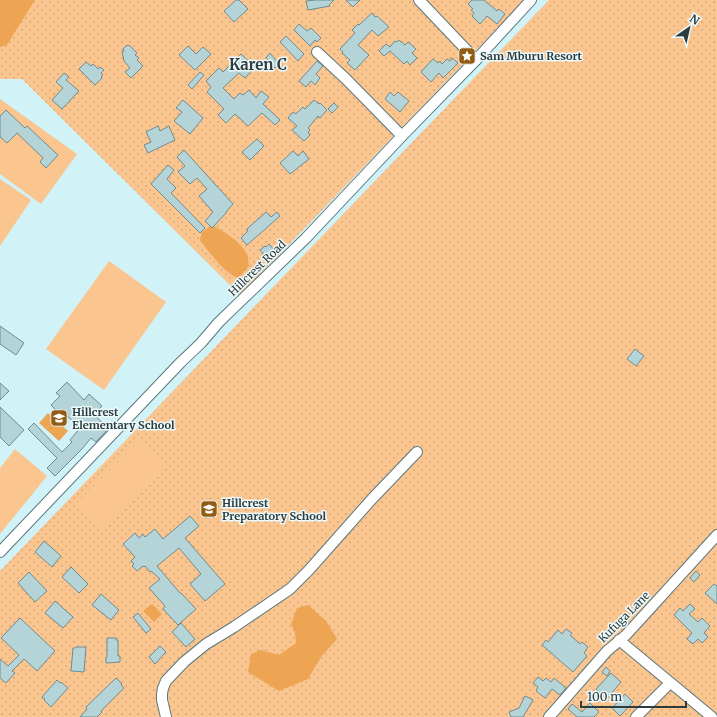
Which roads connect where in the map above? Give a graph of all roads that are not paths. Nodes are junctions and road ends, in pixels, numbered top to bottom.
1 (419, 0) edge
2 (531, 0) edge
3 (317, 52) dead end
4 (476, 60) junction
5 (402, 136) junction
6 (417, 452) dead end
7 (717, 535) edge
8 (0, 552) edge
9 (619, 640) junction
10 (670, 683) junction
11 (166, 717) edge
12 (549, 717) edge
13 (636, 717) edge
14 (712, 717) edge

1 - 4 street
2 - 4 street, Hillcrest Road
3 - 5 street
4 - 5 street, Hillcrest Road
5 - 8 street, Hillcrest Road
6 - 11 street
7 - 9 street, Kufuga Lane
9 - 10 street
9 - 12 street, Kufuga Lane
10 - 13 street
10 - 14 street

